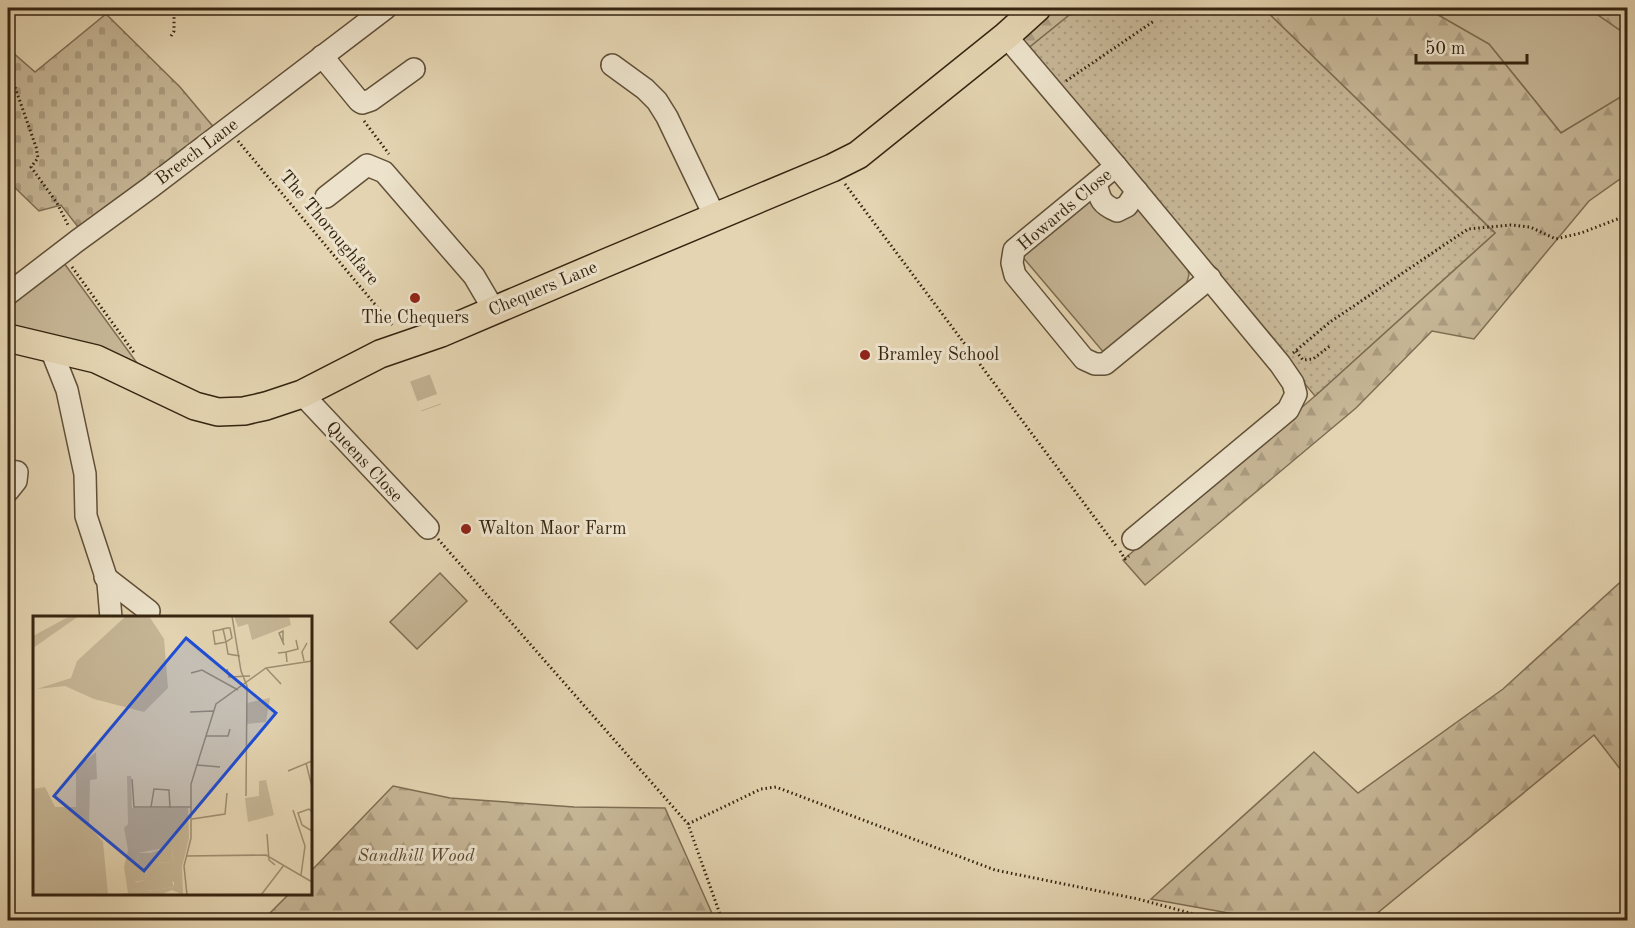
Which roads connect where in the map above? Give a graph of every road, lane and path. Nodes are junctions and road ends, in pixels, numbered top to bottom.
1 (174, 8) edge
2 (386, 8) edge
3 (1037, 8) edge
4 (1154, 21) dead end
5 (171, 36) dead end
6 (1006, 36) junction
7 (322, 56) junction
8 (612, 65) dead end
9 (414, 69) dead end
10 (8, 71) edge
11 (1052, 90) junction
12 (227, 129) junction
13 (1116, 166) junction
14 (832, 168) junction
15 (1096, 183) junction
16 (1137, 191) junction
17 (326, 197) dead end
18 (1628, 215) edge
19 (715, 217) junction
20 (70, 246) junction
21 (1210, 278) junction
22 (8, 294) edge
23 (494, 310) junction
24 (8, 338) edge
25 (410, 344) junction
26 (1330, 346) dead end
27 (50, 347) junction
28 (1288, 358) junction
29 (141, 362) dead end
30 (302, 394) junction
31 (8, 471) edge
32 (8, 491) edge
33 (428, 528) joint
34 (1133, 539) joint
35 (105, 577) junction
36 (153, 615) edge
37 (111, 616) edge
38 (688, 824) junction
39 (722, 921) edge
40 (1216, 921) edge

1 - 5 path
2 - 7 street, Breech Lane
3 - 6 main road, Chequers Lane
4 - 11 path
6 - 11 street, Howards Close
6 - 14 main road, Chequers Lane
7 - 9 street
7 - 12 street, Breech Lane
8 - 19 street
10 - 20 path
11 - 13 street, Howards Close
12 - 20 street, Breech Lane
12 - 25 path, The Thoroughfare
13 - 15 street, Howards Close
13 - 16 street, Howards Close
14 - 19 main road, Chequers Lane
14 - 34 path
15 - 16 street
15 - 21 street, Howards Close
16 - 21 street, Howards Close
17 - 23 street
18 - 28 path
19 - 23 main road, Chequers Lane
20 - 22 street, Breech Lane
20 - 29 path
21 - 28 street, Howards Close
23 - 25 main road, Chequers Lane
24 - 27 main road, Chequers Lane
25 - 30 main road, Chequers Lane
26 - 28 path
27 - 30 main road, Chequers Lane
27 - 35 street
28 - 34 street, Howards Close
30 - 33 street, Queens Close
31 - 32 street
33 - 38 path
35 - 36 street
35 - 37 street
38 - 39 path
38 - 40 path

